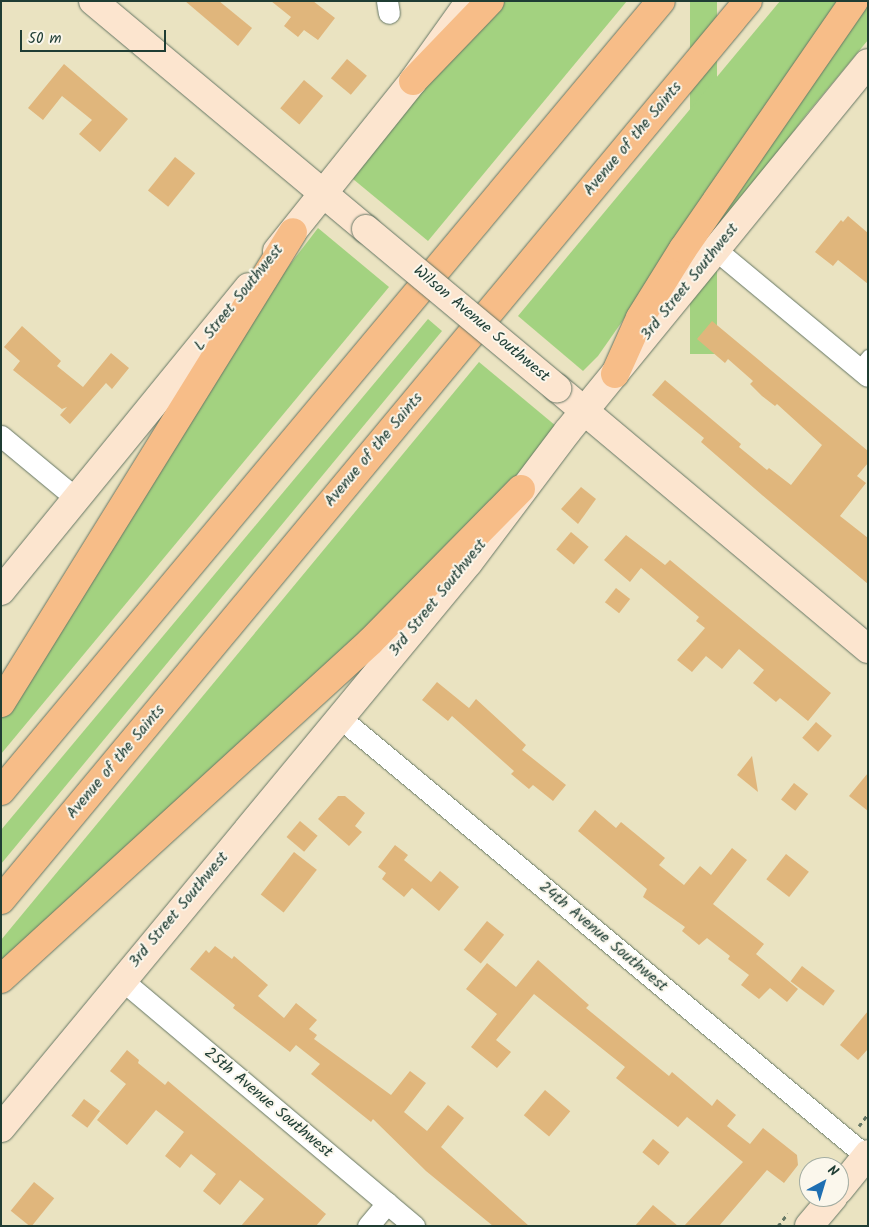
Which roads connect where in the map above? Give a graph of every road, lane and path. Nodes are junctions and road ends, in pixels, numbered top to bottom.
1 (92, 1) edge
2 (470, 1) edge
3 (490, 1) edge
4 (661, 1) edge
5 (748, 1) edge
6 (854, 1) edge
7 (868, 63) edge
8 (413, 81) junction
9 (323, 194) junction
10 (293, 232) junction
11 (716, 250) junction
12 (864, 366) edge
13 (615, 374) junction
14 (584, 411) junction
15 (1, 436) edge
16 (521, 489) junction
17 (77, 499) junction
18 (1, 591) edge
19 (868, 648) edge
20 (1, 703) edge
21 (339, 717) junction
22 (1, 791) edge
23 (1, 900) edge
24 (1, 979) edge
25 (122, 980) junction
26 (868, 1114) edge
27 (857, 1127) dead end
28 (1, 1128) edge
29 (867, 1155) edge
30 (849, 1178) edge
31 (387, 1203) junction
32 (825, 1207) edge
33 (368, 1226) edge
34 (414, 1226) edge
35 (810, 1226) edge

1 - 9 street, Wilson Avenue Southwest
2 - 8 street, L Street Southwest
3 - 8 highway
4 - 22 highway
5 - 23 highway, Avenue of the Saints
6 - 13 highway
7 - 11 street, 3rd Street Southwest
8 - 9 street, L Street Southwest
9 - 10 street, L Street Southwest
9 - 14 street, Wilson Avenue Southwest, bridge
10 - 17 street, L Street Southwest
10 - 20 highway
11 - 12 street
11 - 13 street, 3rd Street Southwest
13 - 14 street, 3rd Street Southwest
14 - 16 street, 3rd Street Southwest
14 - 19 street, Wilson Avenue Southwest
15 - 17 street
16 - 21 street, 3rd Street Southwest
16 - 24 highway
17 - 18 street, L Street Southwest
21 - 25 street, 3rd Street Southwest
21 - 29 street, 24th Avenue Southwest
25 - 28 street, 3rd Street Southwest
25 - 31 street, 25th Avenue Southwest
26 - 27 path
29 - 30 street
31 - 33 street
31 - 34 street, 25th Avenue Southwest
32 - 35 street

